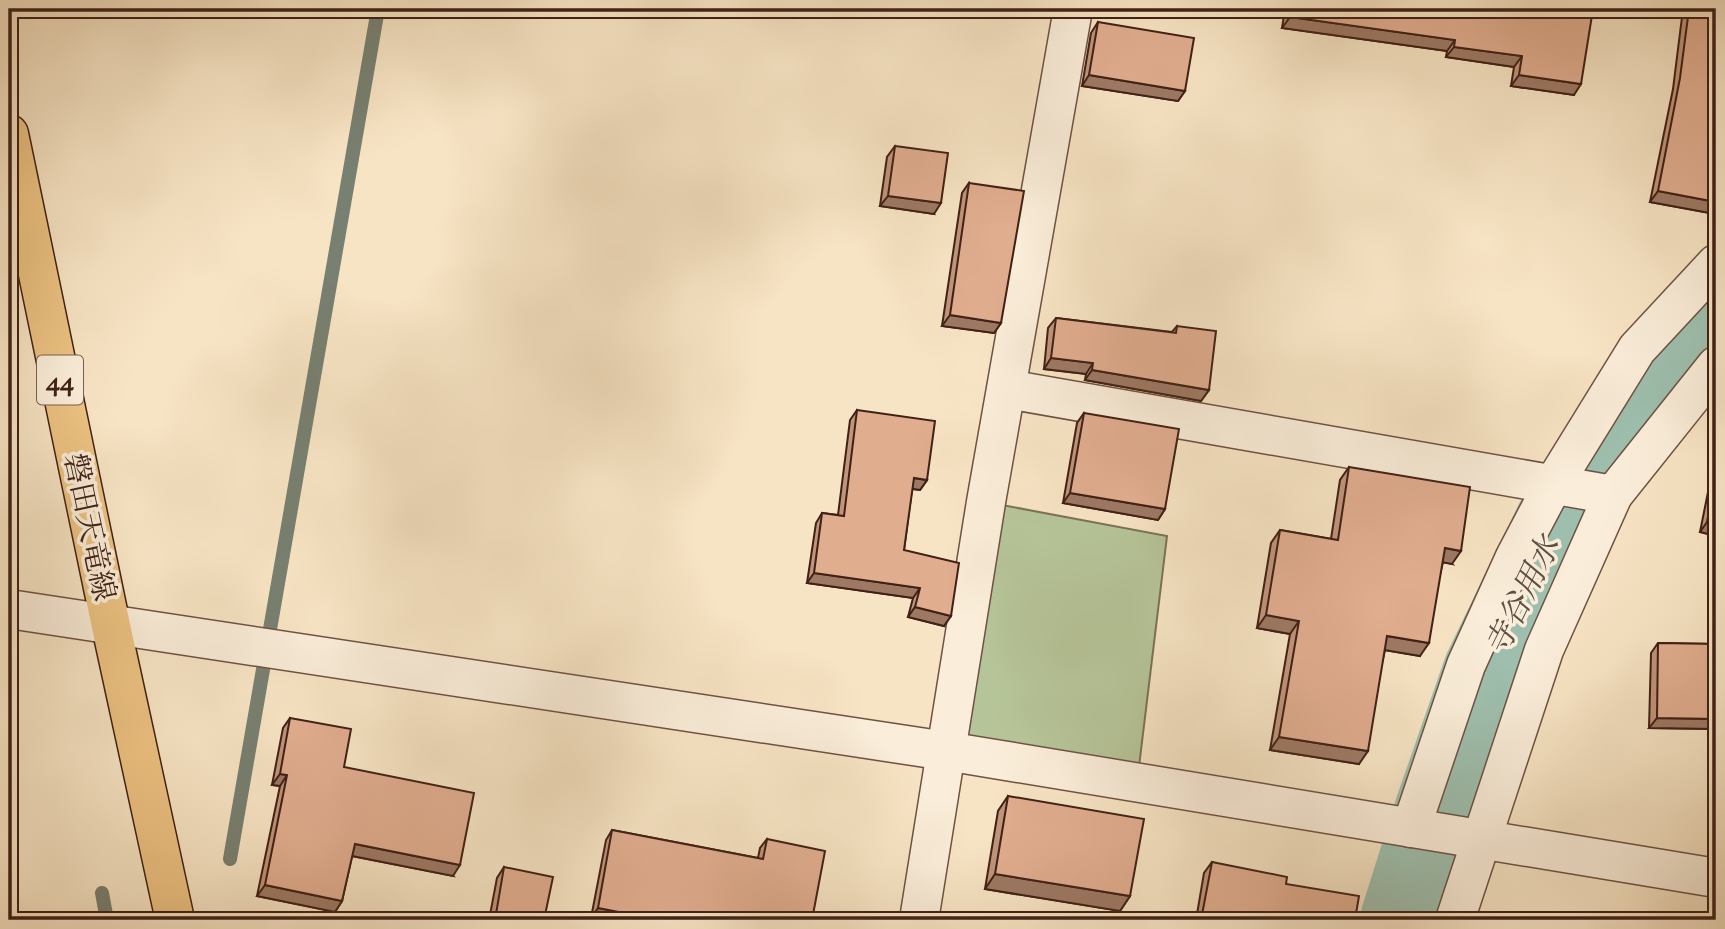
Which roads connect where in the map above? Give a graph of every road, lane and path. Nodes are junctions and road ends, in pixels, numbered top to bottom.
1 (1073, 9) edge
2 (9, 134) edge
3 (1716, 264) edge
4 (1716, 366) edge
5 (1007, 389) junction
6 (1553, 485) junction
7 (1613, 495) junction
8 (9, 609) edge
9 (111, 626) junction
10 (946, 751) junction
11 (1411, 828) junction
12 (1483, 839) junction
13 (1716, 878) edge
14 (175, 920) edge
15 (919, 920) edge
16 (1455, 920) edge

1 - 5 street
2 - 9 main road, 磐田天竜線 / 44
3 - 6 street
4 - 7 street
5 - 6 street
5 - 10 street
6 - 7 street
6 - 11 street
7 - 12 street
8 - 9 street
9 - 10 street
9 - 14 main road, 磐田天竜線 / 44
10 - 11 street
10 - 15 street
11 - 12 street
12 - 13 street
12 - 16 street

